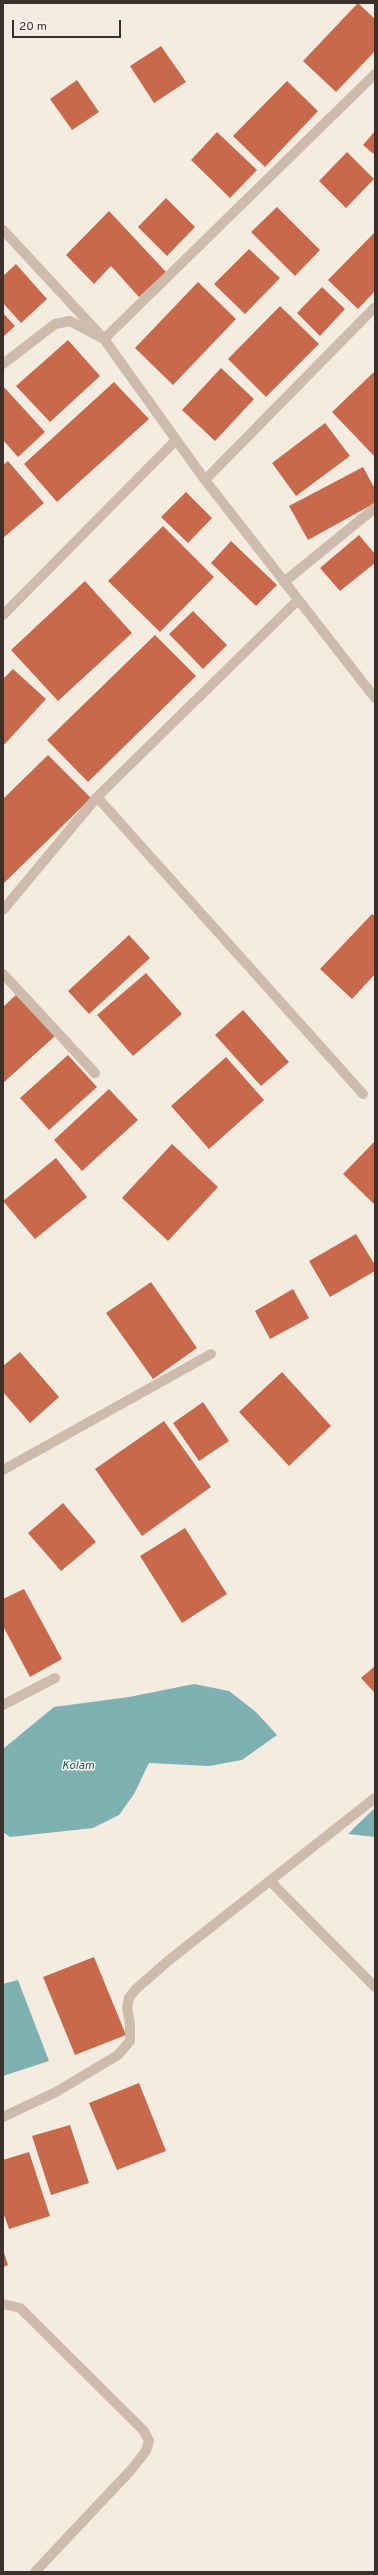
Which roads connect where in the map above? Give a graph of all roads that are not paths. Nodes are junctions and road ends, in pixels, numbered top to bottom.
1 (375, 74) edge
2 (3, 230) edge
3 (375, 307) edge
4 (104, 339) junction
5 (3, 364) edge
6 (176, 440) junction
7 (205, 480) junction
8 (375, 508) edge
9 (284, 582) junction
10 (298, 600) junction
11 (3, 615) edge
12 (375, 698) edge
13 (97, 798) junction
14 (3, 910) edge
15 (3, 974) edge
16 (95, 1073) dead end
17 (363, 1094) dead end
18 (211, 1354) dead end
19 (3, 1470) edge
20 (55, 1678) dead end
21 (3, 1705) edge
22 (375, 1798) edge
23 (270, 1881) junction
24 (375, 1987) edge
25 (3, 2117) edge
26 (3, 2304) edge
27 (35, 2572) edge

1 - 4 street
2 - 4 street
3 - 7 street
4 - 5 street
4 - 6 street
6 - 7 street
6 - 11 street
7 - 9 street
8 - 9 street
9 - 10 street
10 - 12 street
10 - 13 street
13 - 14 street
13 - 17 street
15 - 16 street
18 - 19 street
20 - 21 street
22 - 23 street
23 - 24 street
23 - 25 street
26 - 27 street

